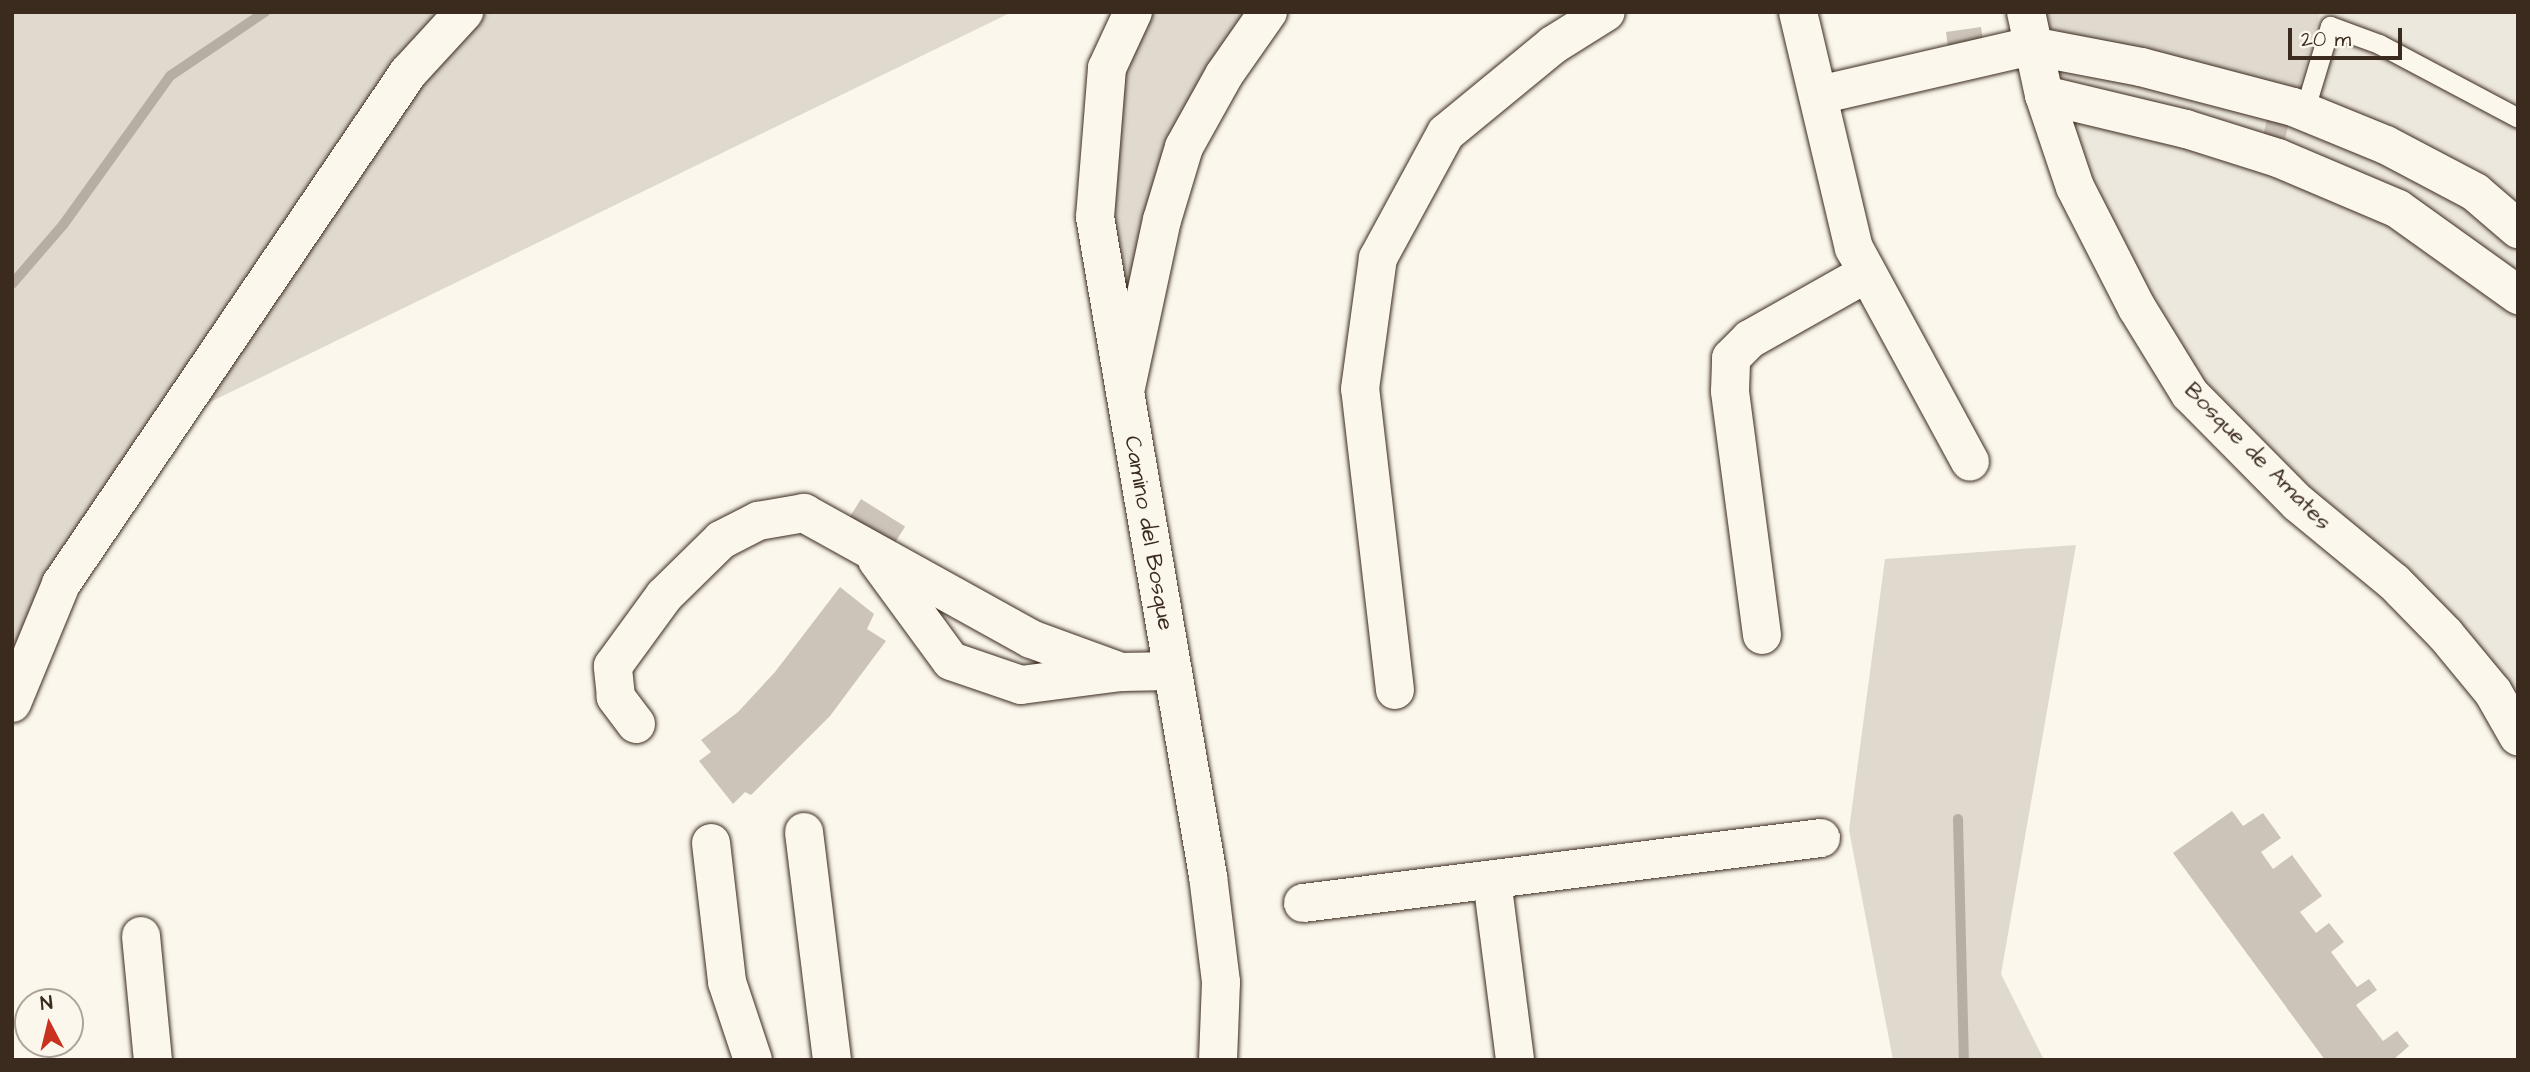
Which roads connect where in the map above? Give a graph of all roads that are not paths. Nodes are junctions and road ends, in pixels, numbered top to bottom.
1 (464, 12) edge
2 (1133, 12) edge
3 (1268, 12) edge
4 (1606, 12) edge
5 (1798, 12) edge
6 (2029, 29) edge
7 (1819, 95) junction
8 (2044, 95) junction
9 (2316, 116) junction
10 (2518, 118) edge
11 (2310, 172) junction
12 (2518, 229) edge
13 (1867, 273) junction
14 (2518, 295) edge
15 (1125, 392) junction
16 (1970, 462) dead end
17 (870, 551) junction
18 (1762, 635) dead end
19 (1121, 671) junction
20 (1172, 671) junction
21 (1395, 690) dead end
22 (12, 703) edge
23 (636, 724) dead end
24 (2518, 736) edge
25 (804, 832) dead end
26 (1821, 838) dead end
27 (711, 843) dead end
28 (1492, 880) junction
29 (1303, 903) dead end
30 (141, 936) dead end
31 (153, 1060) edge
32 (753, 1060) edge
33 (832, 1060) edge
34 (1218, 1060) edge
35 (1515, 1060) edge

1 - 22 street
2 - 15 street, Camino del Bosque
3 - 15 street
4 - 21 street
5 - 7 street
6 - 7 street
6 - 8 street, Bosque de Amates
6 - 9 street
7 - 13 street
8 - 11 street
8 - 24 street, Bosque de Amates
9 - 10 lane
9 - 11 street
9 - 12 street
11 - 14 street
13 - 16 street
13 - 18 street
15 - 20 street, Camino del Bosque
17 - 19 street
17 - 19 street
17 - 23 street
19 - 20 street
20 - 34 street, Camino del Bosque
25 - 33 street
26 - 28 street
27 - 32 street
28 - 29 street
28 - 35 street
30 - 31 street

